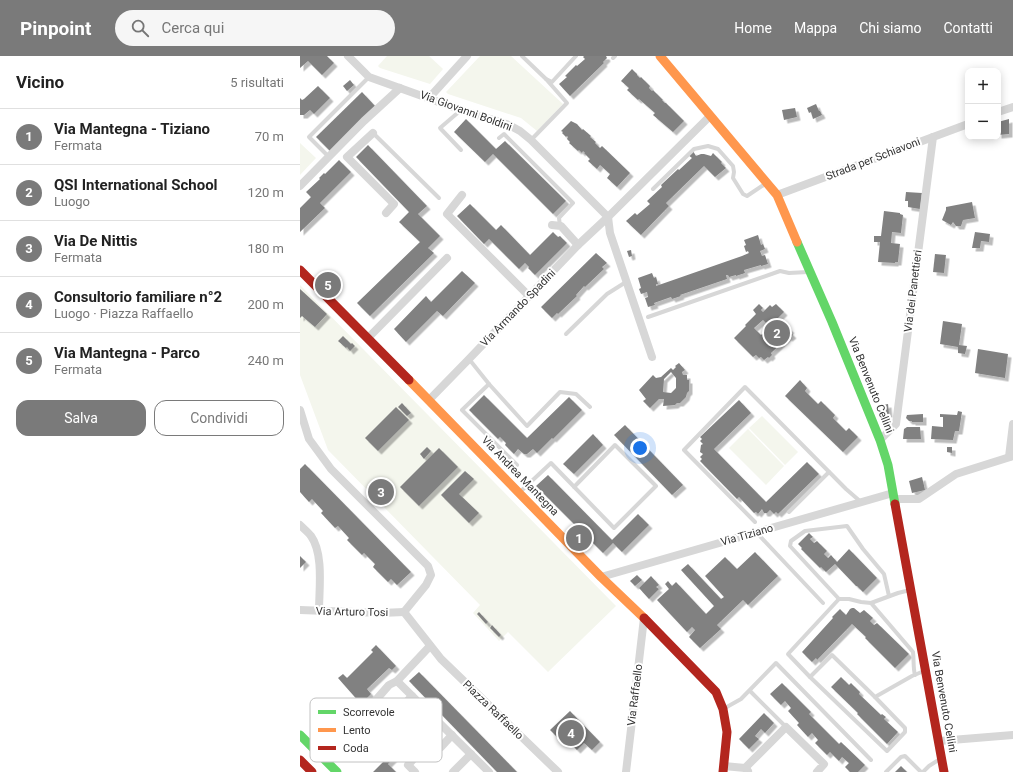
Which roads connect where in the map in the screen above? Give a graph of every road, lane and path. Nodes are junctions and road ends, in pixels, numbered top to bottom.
1 (348, 56) edge
2 (467, 56) edge
3 (522, 56) edge
4 (576, 56) edge
5 (660, 56) edge
6 (369, 77) junction
7 (546, 79) junction
8 (400, 88) junction
9 (429, 98) junction
10 (1013, 107) edge
11 (461, 110) junction
12 (1001, 111) edge
13 (710, 116) junction
14 (965, 125) edge
15 (373, 133) joint
16 (933, 137) junction
17 (498, 138) dead end
18 (531, 140) junction
19 (461, 150) dead end
20 (329, 157) junction
21 (767, 183) junction
22 (300, 186) edge
23 (653, 189) dead end
24 (462, 195) dead end
25 (777, 195) junction
26 (439, 198) dead end
27 (386, 213) dead end
28 (608, 218) junction
29 (556, 226) joint
30 (578, 245) junction
31 (447, 258) dead end
32 (300, 270) edge
33 (810, 272) junction
34 (328, 275) dead end
35 (626, 282) junction
36 (317, 287) junction
37 (529, 296) junction
38 (648, 317) dead end
39 (566, 334) dead end
40 (368, 338) junction
41 (652, 358) dead end
42 (469, 359) junction
43 (489, 384) junction
44 (429, 400) junction
45 (590, 407) dead end
46 (300, 410) edge
47 (1013, 424) edge
48 (880, 440) junction
49 (1011, 457) edge
50 (517, 465) dead end
51 (829, 472) junction
52 (574, 487) junction
53 (520, 492) junction
54 (893, 496) junction
55 (861, 502) junction
56 (789, 512) dead end
57 (755, 522) dead end
58 (300, 525) edge
59 (756, 532) junction
60 (601, 577) junction
61 (911, 590) junction
62 (888, 596) junction
63 (839, 599) junction
64 (823, 603) dead end
65 (871, 603) junction
66 (300, 610) edge
67 (319, 611) junction
68 (404, 612) junction
69 (644, 618) junction
70 (430, 646) junction
71 (926, 670) junction
72 (915, 675) junction
73 (810, 676) junction
74 (398, 681) junction
75 (750, 691) junction
76 (412, 696) edge
77 (875, 697) junction
78 (378, 698) edge
79 (722, 709) junction
80 (442, 725) edge
81 (786, 727) junction
82 (300, 735) edge
83 (452, 735) junction
84 (1013, 735) edge
85 (939, 741) junction
86 (310, 745) edge
87 (442, 746) edge
88 (471, 754) junction
89 (942, 758) junction
90 (300, 760) edge
91 (871, 760) dead end
92 (328, 762) edge
93 (411, 762) edge
94 (724, 769) edge
95 (746, 770) edge
96 (312, 772) edge
97 (338, 772) edge
98 (415, 772) edge
99 (453, 772) edge
100 (489, 772) edge
101 (558, 772) edge
102 (626, 772) edge
103 (816, 772) edge
104 (886, 772) edge
105 (922, 772) edge
106 (944, 772) edge

1 - 6 street, Via Giovanni Boldini
2 - 9 street
3 - 7 lane
4 - 7 lane
5 - 13 street, Via Benvenuto Cellini
6 - 8 street, Via Giovanni Boldini
6 - 20 lane
7 - 18 lane
8 - 9 street, Via Giovanni Boldini
8 - 20 street
9 - 11 street, Via Giovanni Boldini
10 - 12 street
11 - 18 street, Via Giovanni Boldini
11 - 19 lane
13 - 21 street, Via Benvenuto Cellini
13 - 28 street, Via Armando Spadini
14 - 16 street, Strada per Schiavoni
15 - 26 lane
15 - 27 street
16 - 25 street, Strada per Schiavoni
16 - 48 street, Via dei Panettieri
17 - 29 lane
18 - 28 street, Via Giovanni Boldini
20 - 22 street
21 - 23 lane
21 - 25 street, Via Benvenuto Cellini
24 - 37 street
25 - 33 street, Via Benvenuto Cellini
28 - 30 street, Via Armando Spadini
28 - 35 street
29 - 30 street
30 - 37 street, Via Armando Spadini
31 - 40 street
32 - 36 street, Via Andrea Mantegna
33 - 38 lane
33 - 48 street, Via Benvenuto Cellini
34 - 36 street
35 - 39 lane
35 - 41 street
36 - 40 street, Via Andrea Mantegna
37 - 42 street, Via Armando Spadini
40 - 44 street, Via Andrea Mantegna
42 - 43 lane
42 - 44 street, Via Armando Spadini
43 - 45 lane
43 - 50 lane
44 - 53 street, Via Andrea Mantegna
46 - 68 street
47 - 49 street
48 - 54 street, Via Benvenuto Cellini
49 - 54 street, Via Tiziano
51 - 55 lane
51 - 56 lane
51 - 57 lane
52 - 52 lane
52 - 53 lane
53 - 60 street, Via Andrea Mantegna
54 - 55 street, Via Tiziano
54 - 61 street, Via Benvenuto Cellini
55 - 59 street, Via Tiziano
58 - 67 street
59 - 60 street, Via Tiziano
59 - 64 lane
60 - 69 street, Via Andrea Mantegna
61 - 62 lane
61 - 71 street, Via Benvenuto Cellini
62 - 63 lane
62 - 65 lane
63 - 65 lane
63 - 73 lane
65 - 72 lane
66 - 67 street, Via Arturo Tosi
67 - 68 street, Via Arturo Tosi
68 - 70 street, Piazza Raffaello
69 - 79 street, Via Andrea Mantegna
69 - 102 street, Via Raffaello
70 - 74 street
70 - 101 street, Piazza Raffaello
71 - 72 lane
71 - 85 street, Via Benvenuto Cellini
72 - 77 lane
73 - 77 lane
73 - 77 lane
74 - 76 street
74 - 78 street
75 - 79 lane
75 - 81 lane
75 - 91 lane
79 - 94 street, Via Andrea Mantegna
80 - 83 street
81 - 95 street
81 - 103 street
82 - 86 street
83 - 87 street
83 - 88 street
84 - 85 street
85 - 89 street, Via Benvenuto Cellini
88 - 99 street
88 - 100 street
89 - 105 lane
89 - 106 street, Via Benvenuto Cellini
90 - 96 street
92 - 97 street
93 - 98 street
94 - 95 street
104 - 105 lane

